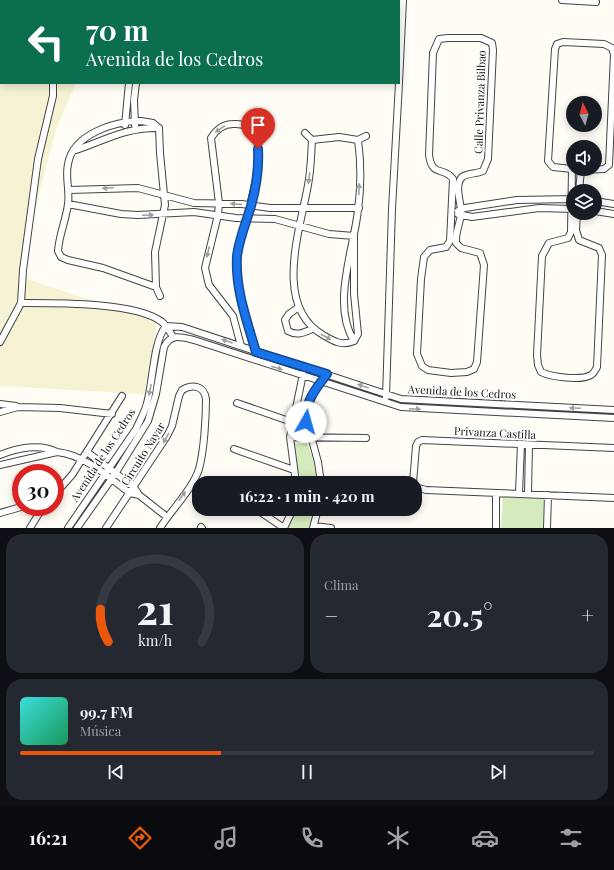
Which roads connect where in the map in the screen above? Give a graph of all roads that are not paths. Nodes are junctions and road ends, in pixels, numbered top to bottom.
1 (403, 0) edge
2 (563, 0) edge
3 (596, 2) dead end
4 (400, 62) edge
5 (53, 84) edge
6 (129, 84) edge
7 (136, 84) edge
8 (399, 84) edge
9 (134, 121) junction
10 (125, 122) junction
11 (135, 128) junction
12 (159, 128) junction
13 (126, 131) junction
14 (305, 133) dead end
15 (366, 136) dead end
16 (312, 140) junction
17 (358, 140) junction
18 (72, 151) junction
19 (572, 184) edge
20 (580, 184) edge
21 (69, 190) junction
22 (165, 195) junction
23 (566, 199) edge
24 (452, 201) junction
25 (602, 202) edge
26 (219, 203) junction
27 (68, 204) junction
28 (614, 204) edge
29 (251, 206) junction
30 (359, 208) junction
31 (566, 208) edge
32 (303, 210) junction
33 (459, 212) junction
34 (602, 212) edge
35 (164, 214) junction
36 (614, 214) edge
37 (218, 215) junction
38 (246, 218) junction
39 (571, 220) edge
40 (577, 220) edge
41 (300, 226) junction
42 (451, 227) junction
43 (354, 236) junction
44 (156, 287) junction
45 (160, 296) dead end
46 (22, 302) junction
47 (299, 307) junction
48 (245, 313) junction
49 (233, 317) junction
50 (166, 326) junction
51 (312, 328) junction
52 (173, 337) junction
53 (354, 341) junction
54 (0, 342) edge
55 (241, 346) junction
56 (256, 352) junction
57 (305, 366) junction
58 (327, 374) junction
59 (302, 376) junction
60 (321, 382) junction
61 (386, 394) junction
62 (122, 396) dead end
63 (237, 403) dead end
64 (298, 403) junction
65 (385, 403) junction
66 (0, 404) edge
67 (18, 407) junction
68 (307, 407) junction
69 (614, 410) edge
70 (0, 412) edge
71 (112, 414) junction
72 (614, 418) edge
73 (292, 422) junction
74 (290, 437) junction
75 (311, 437) junction
76 (366, 438) dead end
77 (521, 444) junction
78 (529, 445) junction
79 (614, 448) edge
80 (234, 449) dead end
81 (57, 452) junction
82 (87, 452) junction
83 (0, 455) edge
84 (82, 460) junction
85 (0, 465) edge
86 (294, 470) junction
87 (106, 471) junction
88 (295, 476) edge
89 (319, 476) edge
90 (414, 476) edge
91 (113, 477) junction
92 (64, 484) edge
93 (134, 487) junction
94 (422, 489) edge
95 (130, 493) junction
96 (496, 493) junction
97 (519, 493) junction
98 (528, 493) junction
99 (139, 495) junction
100 (548, 495) junction
101 (614, 498) edge
102 (12, 510) edge
103 (0, 513) edge
104 (38, 516) edge
105 (266, 516) edge
106 (290, 516) edge
107 (316, 516) edge
108 (167, 517) junction
109 (313, 527) edge
110 (30, 528) edge
111 (68, 528) edge
112 (77, 528) edge
113 (106, 528) edge
114 (160, 528) edge
115 (284, 528) edge
116 (332, 528) edge
117 (496, 528) edge
118 (547, 528) edge

1 - 4 street
2 - 3 street
5 - 46 street
6 - 10 street
7 - 9 street
8 - 61 street
9 - 10 street
9 - 11 street
9 - 12 street
10 - 13 street
10 - 18 street
11 - 12 street
11 - 13 street
12 - 22 street
13 - 18 street
14 - 16 street
15 - 17 street
16 - 17 street
16 -> 32 street
30 -> 17 street
18 - 21 street
19 - 20 street
22 -> 21 street
21 - 27 street
22 - 26 street
22 - 35 street
23 - 33 street
24 - 33 street
24 - 33 street, Calle Privanza Bilbao
24 - 42 street
25 - 28 street
29 -> 26 street
29 -> 26 street
26 - 37 street
27 -> 35 street
27 - 44 street
29 - 32 street
29 - 38 street
30 - 32 street
30 - 43 street
31 - 33 street
32 - 41 street
33 - 42 street
33 - 42 street
34 - 36 street
35 - 37 street
35 - 44 street
37 - 38 street
37 -> 49 street
38 - 41 street
38 - 48 street
39 - 40 street
41 - 43 street
41 - 47 street
43 - 53 street
43 - 53 street
44 - 45 street
46 - 50 street
46 - 54 street
47 - 51 street
47 - 51 street
48 - 49 street
48 - 56 street
49 - 55 street
50 - 52 street
55 -> 50 street, Avenida de los Cedros
50 -> 87 street, Avenida de los Cedros
51 -> 53 street
52 -> 59 street, Avenida de los Cedros
52 - 91 street, Avenida de los Cedros
55 - 56 street, Avenida de los Cedros
56 - 57 street, Avenida de los Cedros
57 - 58 street, Avenida de los Cedros
57 - 59 street
58 - 60 street
61 -> 58 street, Avenida de los Cedros
59 - 60 street, Avenida de los Cedros
59 - 64 street
60 - 65 street, Avenida de los Cedros
60 - 68 street
61 - 65 street
69 -> 61 street, Avenida de los Cedros
62 - 71 street
63 - 73 street
64 - 68 street
64 - 73 street
65 -> 72 street, Avenida de los Cedros
66 - 67 street
67 - 70 street
67 - 71 street
68 - 75 street
71 - 82 street
73 - 74 street
74 - 75 street
74 - 86 street
75 - 76 street
75 - 89 street
77 - 78 street, Privanza Castilla
77 - 90 street, Privanza Castilla
77 - 97 street
78 - 79 street, Privanza Castilla
78 - 98 street
80 - 86 street
81 - 83 street
81 - 84 street
81 - 85 street
82 - 84 street
82 - 87 street
84 - 87 street
84 - 92 street
86 - 88 street
87 - 91 street
87 - 111 street, Avenida de los Cedros
91 - 93 street
91 - 95 street
91 - 112 street, Avenida de los Cedros
93 - 95 street, Circuito Nayar
93 - 99 street
108 -> 93 street, Circuito Nayar
94 - 96 street
95 - 99 street
95 - 113 street, Circuito Nayar
96 - 97 street
96 - 117 street
97 - 98 street
98 - 100 street
99 - 108 street
100 - 101 street
100 - 118 street
102 - 103 street
104 - 110 street
105 - 115 street
106 - 115 street
107 - 109 street
108 - 114 street, Circuito Nayar
109 - 116 street

